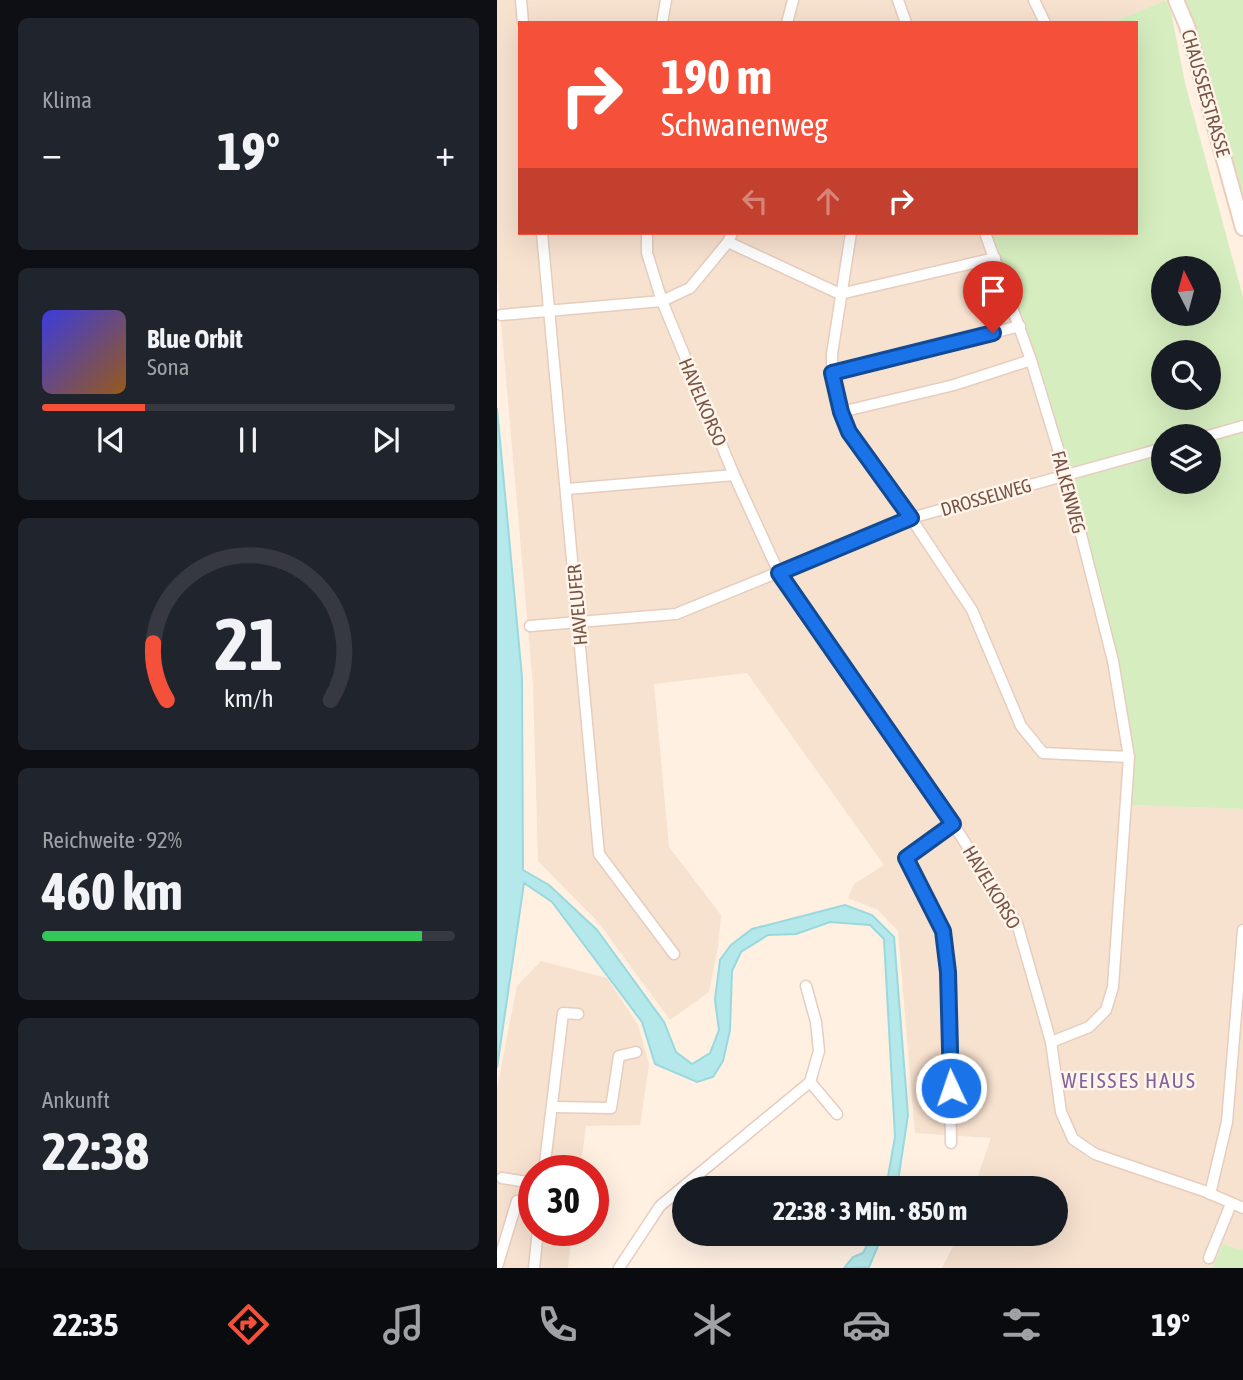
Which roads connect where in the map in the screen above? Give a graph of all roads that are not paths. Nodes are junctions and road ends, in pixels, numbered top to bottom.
1 (521, 0) edge
2 (666, 0) edge
3 (793, 0) edge
4 (898, 0) edge
5 (1034, 0) edge
6 (1176, 0) edge
7 (523, 21) edge
8 (662, 21) edge
9 (788, 21) edge
10 (905, 21) edge
11 (1044, 21) edge
12 (1243, 228) edge
13 (543, 235) edge
14 (647, 235) edge
15 (851, 235) edge
16 (986, 235) edge
17 (730, 237) edge
18 (995, 258) junction
19 (840, 294) junction
20 (662, 301) junction
21 (550, 311) junction
22 (501, 315) dead end
23 (1020, 326) junction
24 (1031, 360) junction
25 (832, 373) junction
26 (841, 412) junction
27 (1243, 426) edge
28 (1221, 432) edge
29 (1151, 452) edge
30 (734, 475) junction
31 (1066, 475) junction
32 (567, 489) junction
33 (911, 518) junction
34 (779, 573) junction
35 (579, 622) junction
36 (530, 626) dead end
37 (1129, 757) junction
38 (953, 824) junction
39 (1243, 930) edge
40 (674, 954) dead end
41 (806, 986) dead end
42 (577, 1014) dead end
43 (1051, 1042) junction
44 (636, 1052) dead end
45 (810, 1082) junction
46 (553, 1107) junction
47 (837, 1114) dead end
48 (951, 1143) dead end
49 (546, 1155) edge
50 (502, 1178) dead end
51 (518, 1180) edge
52 (1210, 1194) junction
53 (517, 1200) dead end
54 (1231, 1204) junction
55 (1243, 1208) edge
56 (536, 1246) edge
57 (1209, 1258) dead end
58 (497, 1266) edge
59 (534, 1268) edge
60 (619, 1268) edge

1 - 7 street
2 - 8 street
3 - 9 street
4 - 10 street
5 - 11 street
6 - 12 street, CHAUSSEESTRASSE
13 - 21 street, HAVELUFER
14 - 20 street, HAVELKORSO
15 - 19 street
16 - 18 street, FALKENWEG
17 - 19 street
17 - 20 street
18 - 19 street
18 - 23 street, FALKENWEG
19 - 25 street
20 - 21 street
20 - 30 street, HAVELKORSO
21 - 22 street
21 - 32 street, HAVELUFER
23 - 24 street, FALKENWEG
23 - 25 street
24 - 26 street
24 - 31 street, FALKENWEG
25 - 26 street
26 - 33 street
27 - 28 street
29 - 31 street, DROSSELWEG
30 - 32 street
30 - 34 street, HAVELKORSO
31 - 33 street, DROSSELWEG
31 - 37 street, FALKENWEG
32 - 35 street, HAVELUFER
33 - 34 street, DROSSELWEG
33 - 37 street
34 - 35 street, DROSSELWEG
34 - 38 street, HAVELKORSO
35 - 36 street, DROSSELWEG
35 - 40 street, HAVELUFER
37 - 43 street, FALKENWEG
38 - 43 street, HAVELKORSO
38 - 48 street
39 - 52 street
41 - 45 street
42 - 46 street
43 - 52 street, HAVELKORSO
44 - 46 street
45 - 47 street
45 - 60 street
46 - 49 street
50 - 51 street
52 - 54 street, HAVELKORSO
53 - 58 street
54 - 55 street, HAVELKORSO
54 - 57 street
56 - 59 street

